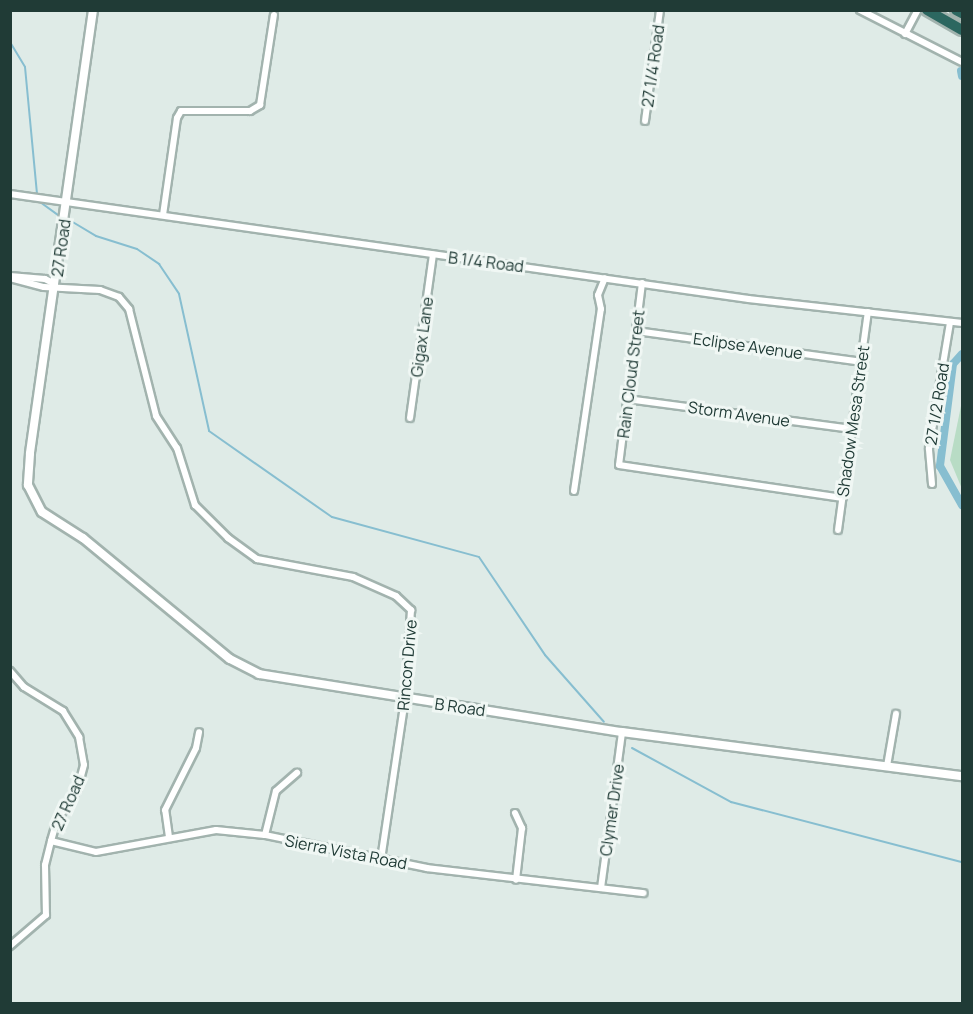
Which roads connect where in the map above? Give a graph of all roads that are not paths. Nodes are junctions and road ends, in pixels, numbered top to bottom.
1 (93, 10) edge
2 (660, 10) edge
3 (860, 10) edge
4 (918, 10) edge
5 (927, 10) edge
6 (957, 10) edge
7 (963, 13) edge
8 (274, 15) dead end
9 (963, 30) edge
10 (905, 34) junction
11 (963, 62) edge
12 (645, 121) dead end
13 (10, 194) edge
14 (68, 202) junction
15 (163, 215) junction
16 (433, 255) junction
17 (10, 277) edge
18 (605, 278) junction
19 (642, 283) junction
20 (55, 285) junction
21 (868, 312) junction
22 (950, 323) junction
23 (963, 323) edge
24 (636, 331) junction
25 (861, 362) junction
26 (627, 399) junction
27 (410, 418) dead end
28 (852, 429) junction
29 (932, 484) dead end
30 (28, 485) joint
31 (574, 491) dead end
32 (843, 498) junction
33 (838, 530) dead end
34 (11, 673) edge
35 (405, 699) junction
36 (896, 714) dead end
37 (199, 732) dead end
38 (622, 732) junction
39 (887, 766) junction
40 (297, 773) dead end
41 (963, 776) edge
42 (515, 813) dead end
43 (265, 835) junction
44 (169, 837) junction
45 (51, 841) junction
46 (381, 860) junction
47 (516, 880) junction
48 (601, 888) junction
49 (644, 893) dead end
50 (10, 946) edge

1 - 14 street, 27 Road
2 - 12 street, 27 1/4 Road
3 - 10 street
4 - 10 street
5 - 9 highway
6 - 7 highway
8 - 15 street
10 - 11 street
13 - 14 street, B 1/4 Road
14 - 15 street, B 1/4 Road
14 - 20 street, 27 Road
15 - 16 street, B 1/4 Road
16 - 18 street, B 1/4 Road
16 - 27 street, Gigax Lane
17 - 20 street, Rincon Drive
18 - 19 street, B 1/4 Road
18 - 31 street
19 - 21 street, B 1/4 Road
19 - 24 street, Rain Cloud Street
20 - 30 street, 27 Road
20 - 35 street, Rincon Drive
21 - 22 street, B 1/4 Road
21 - 25 street, Shadow Mesa Street
22 - 23 street, B 1/4 Road
22 - 29 street, 27 1/2 Road
24 - 25 street, Eclipse Avenue
24 - 26 street, Rain Cloud Street
25 - 28 street, Shadow Mesa Street
26 - 28 street, Storm Avenue
26 - 32 street, Rain Cloud Street
28 - 32 street, Shadow Mesa Street
30 - 35 street, B Road
32 - 33 street, Shadow Mesa Street
34 - 45 street, 27 Road
35 - 38 street, B Road
35 - 46 street, Rincon Drive
36 - 39 street
37 - 44 street
38 - 39 street, B Road
38 - 48 street, Clymer Drive
39 - 41 street, B Road
40 - 43 street
42 - 47 street
43 - 44 street, Sierra Vista Road
43 - 46 street, Sierra Vista Road
44 - 45 street, Sierra Vista Road
45 - 50 street, 27 Road
46 - 47 street, Sierra Vista Road
47 - 48 street, Sierra Vista Road
48 - 49 street, Sierra Vista Road

